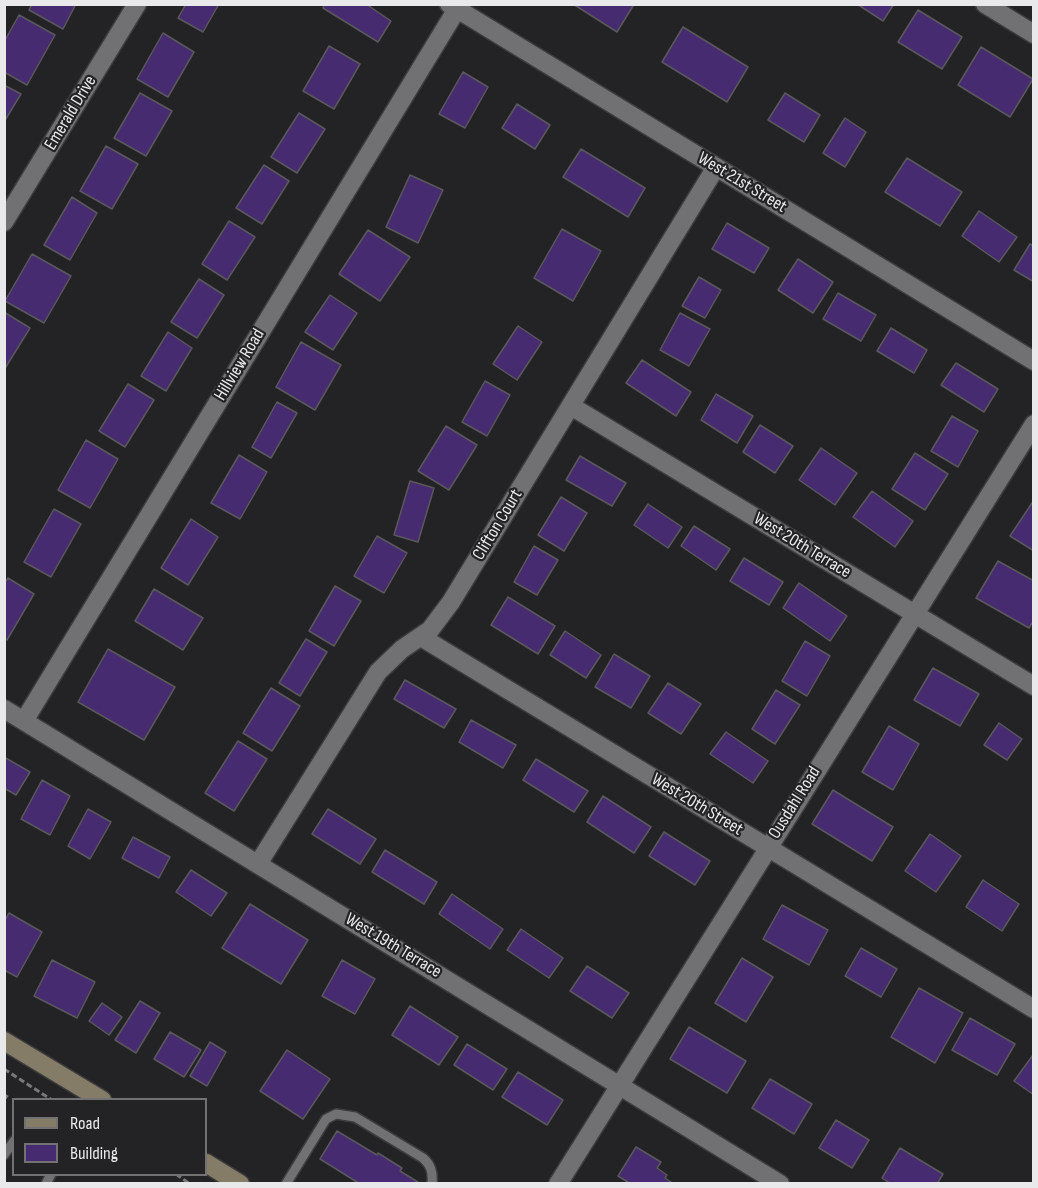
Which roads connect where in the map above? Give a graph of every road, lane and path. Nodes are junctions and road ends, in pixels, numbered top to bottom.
1 (137, 4) edge
2 (985, 4) edge
3 (453, 7) edge
4 (1034, 34) edge
5 (716, 167) junction
6 (4, 222) edge
7 (1034, 361) edge
8 (571, 406) junction
9 (1034, 424) edge
10 (914, 614) junction
11 (421, 637) junction
12 (1034, 686) edge
13 (4, 709) edge
14 (24, 721) junction
15 (768, 848) junction
16 (258, 864) junction
17 (1034, 1009) edge
18 (4, 1041) edge
19 (4, 1069) edge
20 (619, 1084) junction
21 (9, 1093) dead end
22 (49, 1098) edge
23 (99, 1098) edge
24 (4, 1100) edge
25 (207, 1163) edge
26 (240, 1184) edge
27 (286, 1184) edge
28 (432, 1184) edge
29 (558, 1184) edge
30 (780, 1184) edge

1 - 6 street, Emerald Drive
2 - 4 street
3 - 5 street, West 21st Street
3 - 14 street, Hillview Road
5 - 7 street, West 21st Street
5 - 8 street, Clifton Court
8 - 10 street, West 20th Terrace
8 - 11 street, Clifton Court
9 - 10 street, Ousdahl Road
10 - 12 street, West 20th Terrace
10 - 15 street, Ousdahl Road
11 - 15 street, West 20th Street
11 - 16 street, Clifton Court
13 - 14 street, West 19th Terrace
14 - 16 street, West 19th Terrace
15 - 17 street, West 20th Street
15 - 20 street, Ousdahl Road
16 - 20 street, West 19th Terrace
18 - 23 main road
19 - 22 path
20 - 29 street, Ousdahl Road
20 - 30 street, West 19th Terrace
21 - 24 path
25 - 26 main road
27 - 28 lane

